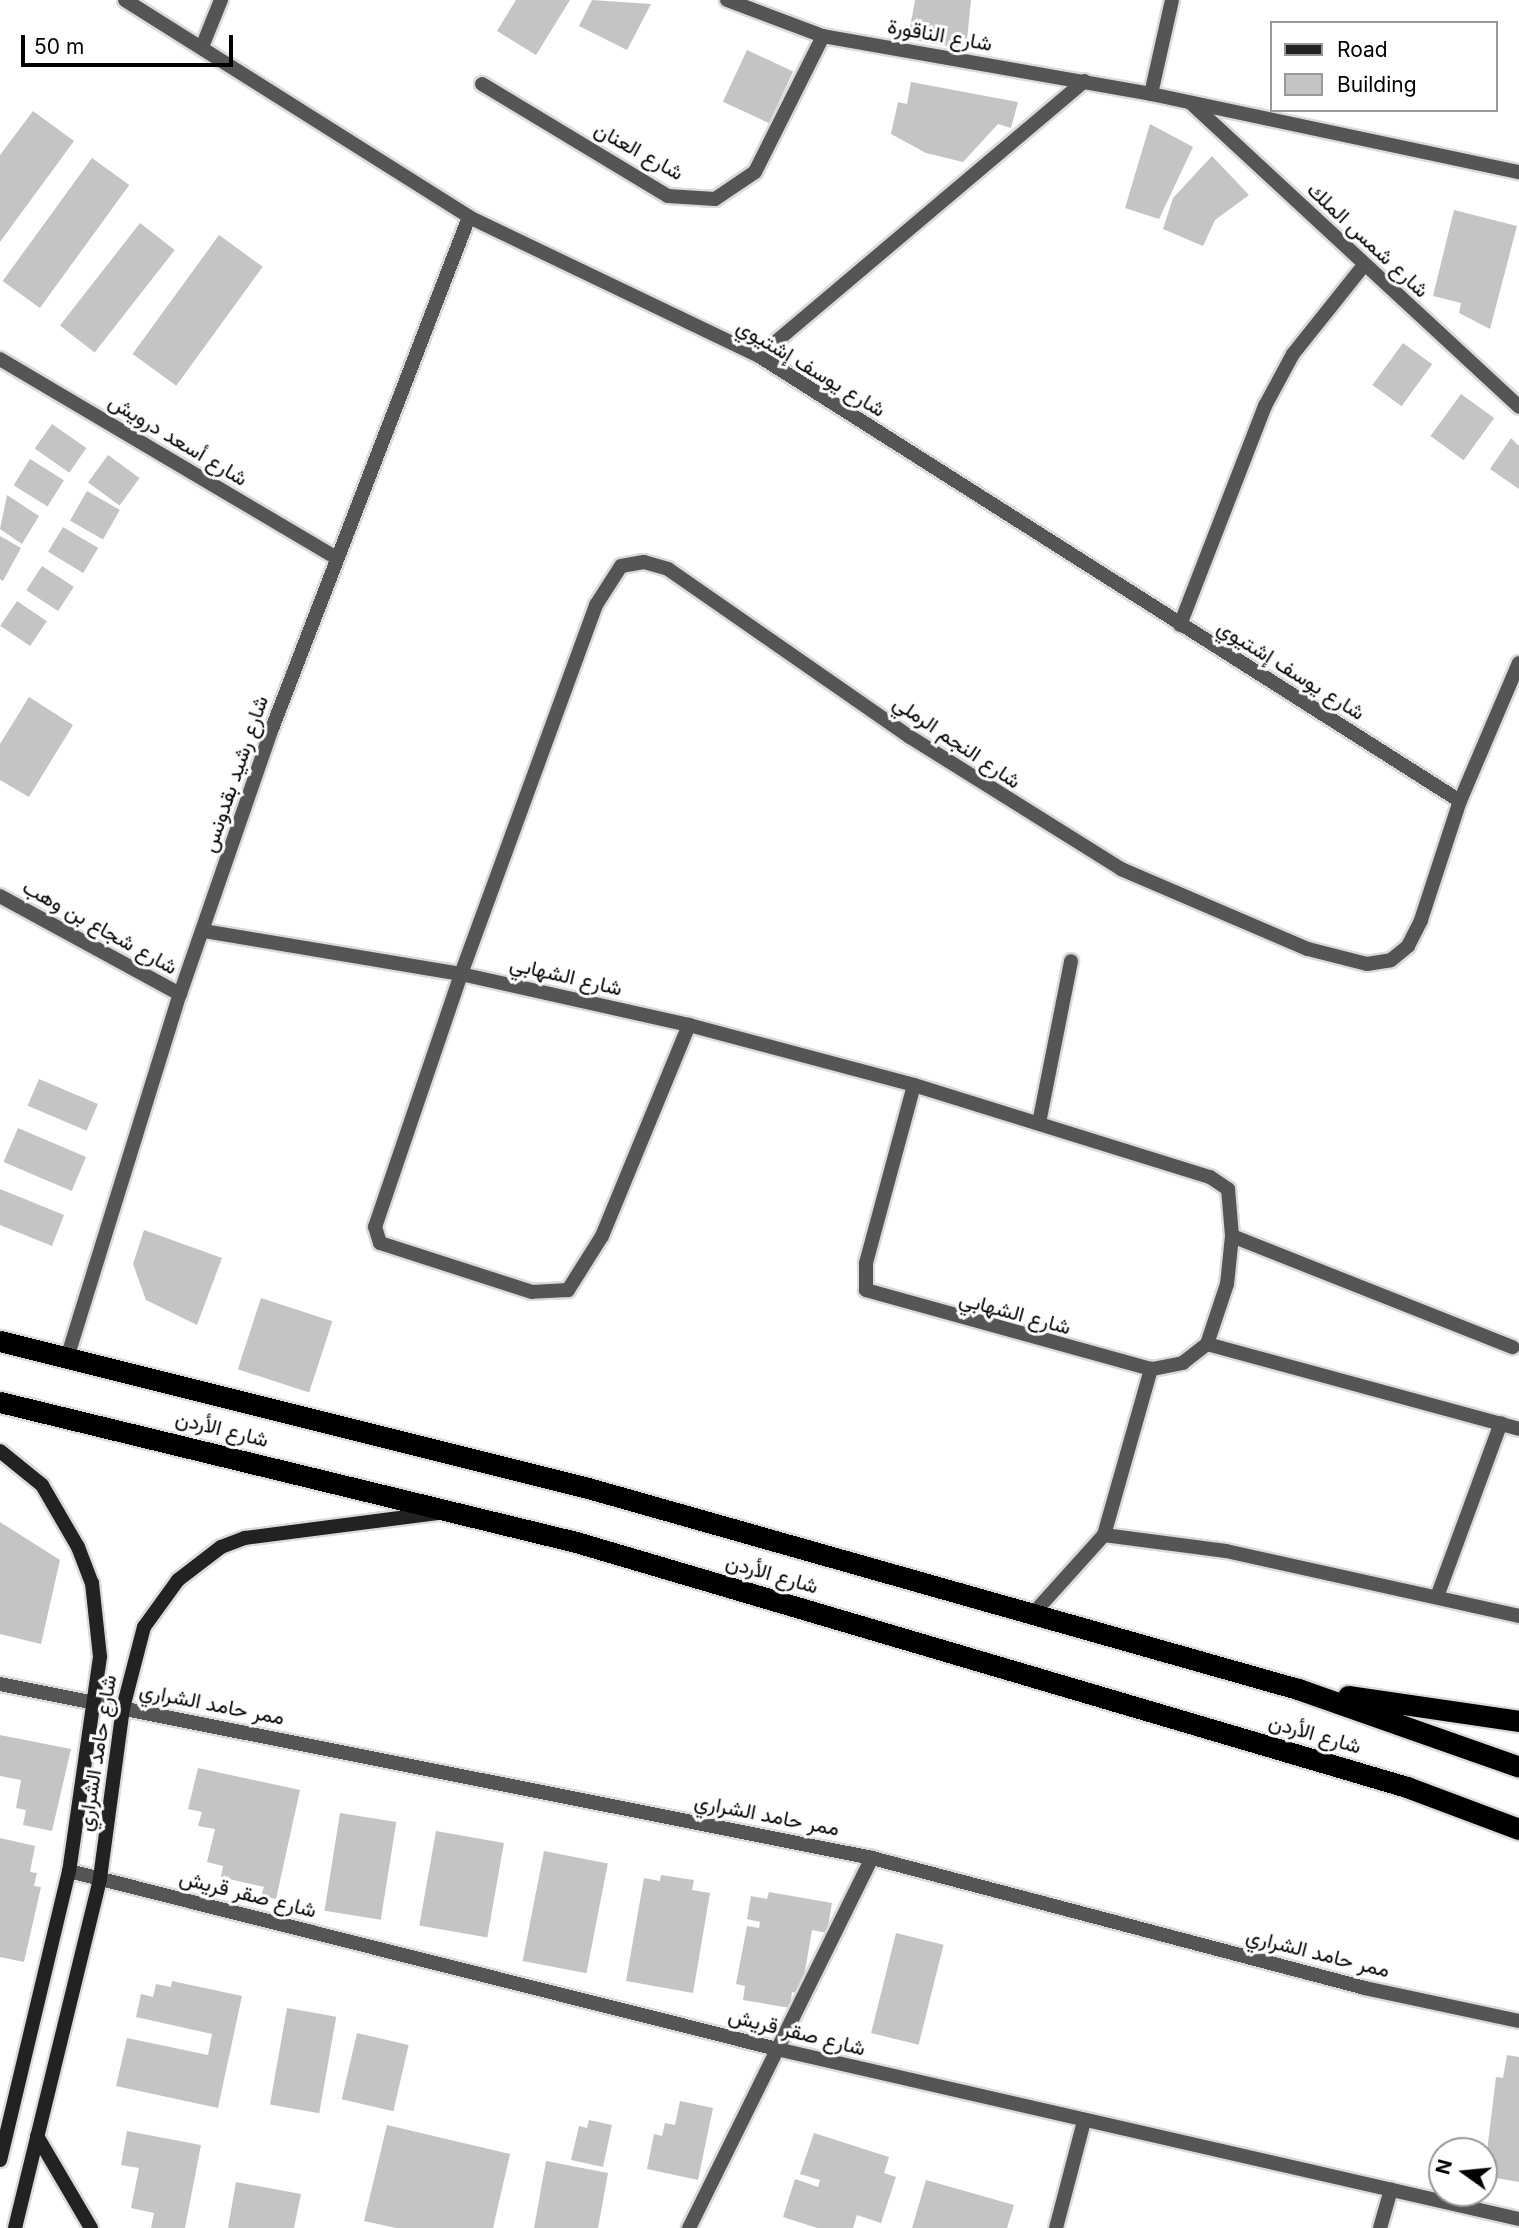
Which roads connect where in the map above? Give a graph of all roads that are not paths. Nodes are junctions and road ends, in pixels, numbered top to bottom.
1 (125, 0) edge
2 (221, 0) edge
3 (727, 0) edge
4 (1172, 0) edge
5 (823, 36) junction
6 (202, 47) junction
7 (1084, 81) junction
8 (482, 84) dead end
9 (1151, 94) junction
10 (1190, 102) junction
11 (1519, 172) edge
12 (469, 217) junction
13 (1364, 265) junction
14 (760, 356) junction
15 (0, 359) edge
16 (1519, 407) edge
17 (335, 557) junction
18 (1180, 625) junction
19 (1519, 663) edge
20 (1460, 801) junction
21 (0, 896) edge
22 (204, 931) junction
23 (1071, 961) dead end
24 (461, 974) junction
25 (180, 994) junction
26 (689, 1025) junction
27 (914, 1085) junction
28 (1040, 1123) junction
29 (1232, 1236) junction
30 (0, 1341) edge
31 (1207, 1344) junction
32 (1513, 1347) dead end
33 (68, 1354) junction
34 (1151, 1369) junction
35 (0, 1402) edge
36 (1501, 1423) junction
37 (1519, 1429) edge
38 (0, 1451) edge
39 (457, 1511) junction
40 (1104, 1535) junction
41 (1438, 1594) junction
42 (1031, 1616) junction
43 (1519, 1616) edge
44 (0, 1684) edge
45 (1298, 1689) junction
46 (96, 1702) junction
47 (123, 1708) junction
48 (1519, 1721) edge
49 (1519, 1767) edge
50 (1519, 1829) edge
51 (872, 1858) junction
52 (69, 1871) junction
53 (100, 1878) junction
54 (1519, 2021) edge
55 (781, 2050) junction
56 (1084, 2121) junction
57 (37, 2136) junction
58 (1, 2155) edge
59 (1391, 2190) junction
60 (1519, 2219) edge
61 (15, 2228) edge
62 (91, 2228) edge
63 (689, 2228) edge
64 (1056, 2228) edge
65 (1380, 2228) edge

1 - 6 street, شارع يوسف إشتيوي
2 - 6 street
3 - 5 street, شارع الناقورة
4 - 9 street
5 - 7 street, شارع الناقورة
5 - 8 street, شارع العنان
6 - 12 street, شارع يوسف إشتيوي
7 - 9 street, شارع الناقورة
7 - 14 street
9 - 10 street, شارع الناقورة
10 - 11 street, شارع الناقورة
10 - 13 street, شارع شمس الملك
12 - 14 street, شارع يوسف إشتيوي
12 - 17 street, شارع رشيد بقدونس
13 - 16 street, شارع شمس الملك
13 - 18 street
14 - 18 street, شارع يوسف إشتيوي
15 - 17 street, شارع أسعد درويش
17 - 22 street, شارع رشيد بقدونس
18 - 20 street, شارع يوسف إشتيوي
19 - 20 street, شارع النجم الرملي
20 - 24 street, شارع النجم الرملي
21 - 25 street, شارع شجاع بن وهب
22 - 24 street, شارع الشهابي
22 - 25 street, شارع رشيد بقدونس
23 - 28 street
24 - 26 street, شارع الشهابي
24 - 26 street, شارع النجم الرملي
25 - 33 street, شارع رشيد بقدونس
26 - 27 street, شارع الشهابي
27 - 28 street, شارع الشهابي
27 - 34 street, شارع الشهابي
28 - 29 street, شارع الشهابي
29 - 31 street, شارع الشهابي
29 - 32 street
30 - 33 highway, شارع الأردن
31 - 34 street, شارع الشهابي
31 - 36 street
33 - 42 highway, شارع الأردن
34 - 40 street
35 - 39 highway, شارع الأردن
36 - 37 street
36 - 41 street
38 - 46 street, شارع حامد الشراري
39 - 47 street, شارع حامد الشراري
39 - 50 highway, شارع الأردن
40 - 41 street
40 - 42 street
41 - 43 street
42 - 45 highway, شارع الأردن
44 - 46 street, ممر حامد الشراري
45 - 48 highway
45 - 49 highway, شارع الأردن
46 - 47 street, ممر حامد الشراري
46 - 52 street, شارع حامد الشراري
47 - 51 street, ممر حامد الشراري
47 - 53 street, شارع حامد الشراري
51 - 54 street, ممر حامد الشراري
51 - 55 street
52 - 53 street, شارع صقر قريش
52 - 58 street, شارع حامد الشراري
53 - 55 street, شارع صقر قريش
53 - 57 street, شارع حامد الشراري
55 - 56 street, شارع صقر قريش
55 - 63 street
56 - 59 street, شارع صقر قريش
56 - 64 street
57 - 61 street, شارع حامد الشراري
57 - 62 street
59 - 60 street, شارع صقر قريش
59 - 65 street

